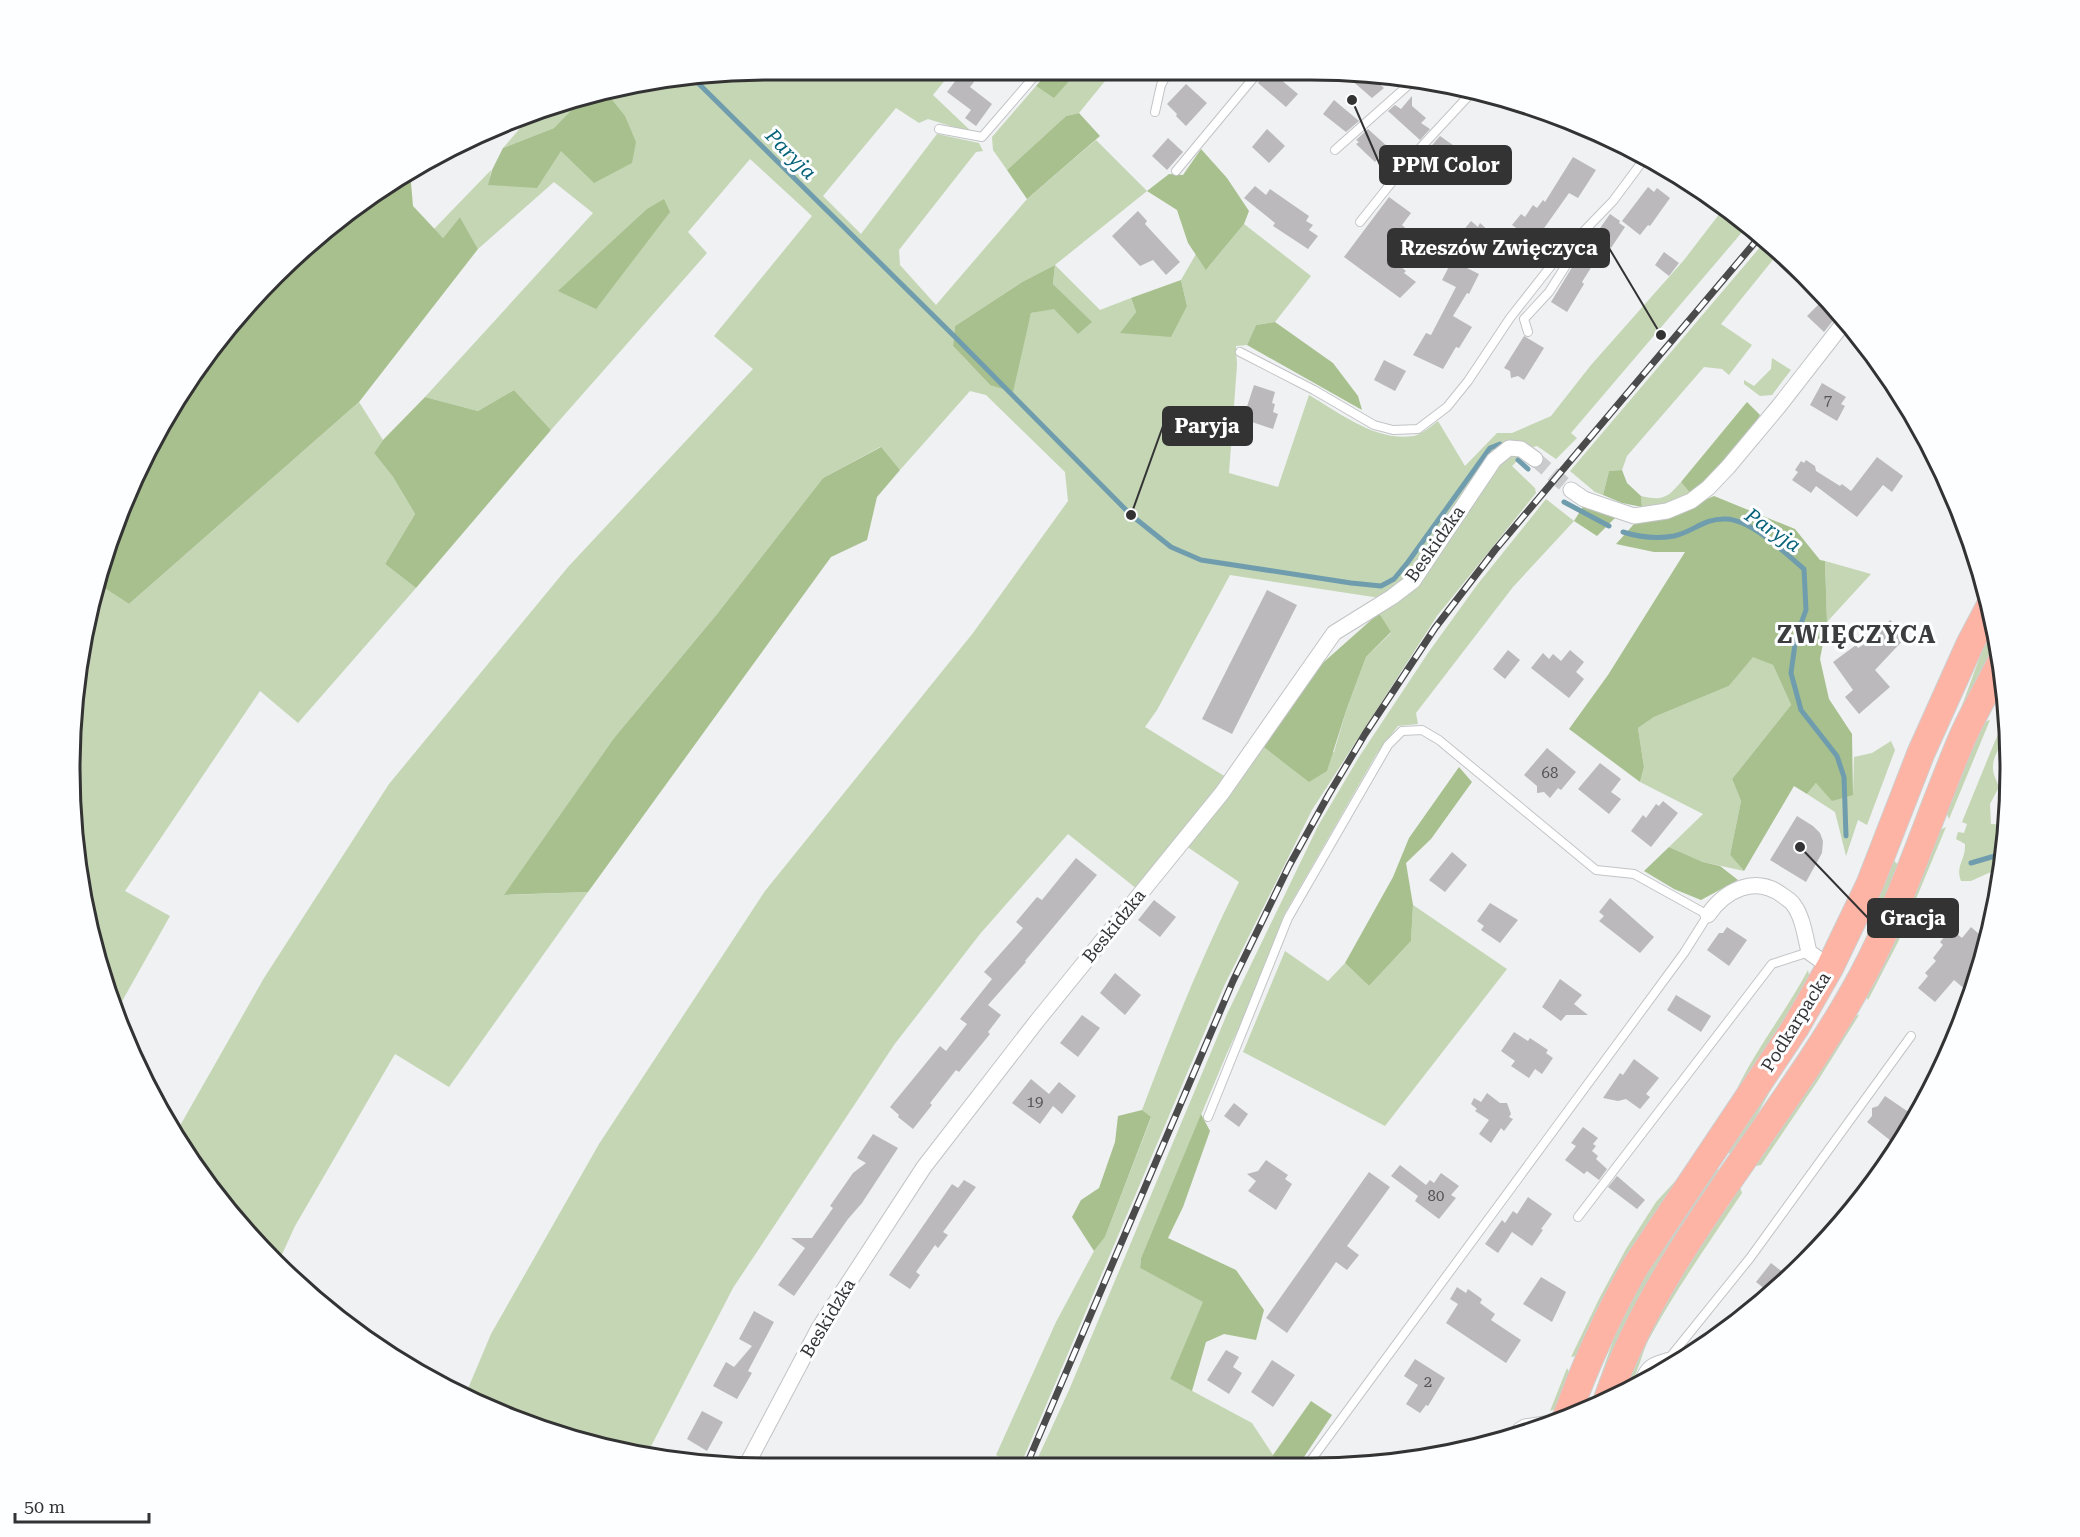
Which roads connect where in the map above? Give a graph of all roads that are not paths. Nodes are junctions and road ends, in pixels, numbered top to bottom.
1 (1031, 80) edge
2 (1164, 80) edge
3 (1252, 80) edge
4 (1407, 86) edge
5 (1467, 98) edge
6 (1155, 112) dead end
7 (939, 129) dead end
8 (1335, 150) dead end
9 (1641, 164) edge
10 (1176, 171) dead end
11 (1360, 222) dead end
12 (1564, 251) junction
13 (1840, 327) edge
14 (1528, 332) dead end
15 (1240, 352) dead end
16 (1535, 459) tunnel mouth
17 (1571, 490) tunnel mouth
18 (1983, 618) edge
19 (1994, 675) edge
20 (1916, 766) junction
21 (1917, 854) junction
22 (1708, 915) junction
23 (1851, 926) junction
24 (1820, 959) junction
25 (1849, 999) junction
26 (1911, 1036) dead end
27 (1208, 1118) dead end
28 (1578, 1217) dead end
29 (1672, 1355) edge
30 (1670, 1356) edge
31 (1642, 1372) edge
32 (1612, 1388) edge
33 (1570, 1407) edge
34 (751, 1457) edge
35 (1313, 1458) edge

1 - 7 lane
2 - 6 lane
3 - 10 lane
4 - 8 lane
5 - 11 lane
9 - 12 lane
12 - 14 lane
12 - 15 lane
13 - 17 street
16 - 34 street, Beskidzka
18 - 20 highway, Podkarpacka
19 - 21 highway, Podkarpacka
20 - 21 highway
20 - 23 highway, Podkarpacka
21 - 25 highway, Podkarpacka
22 - 24 street
22 - 27 lane
22 - 35 lane
23 - 24 highway, Podkarpacka
23 - 25 highway
24 - 28 lane
24 - 33 highway, Podkarpacka
25 - 32 highway, Podkarpacka
26 - 29 lane
30 - 31 lane

